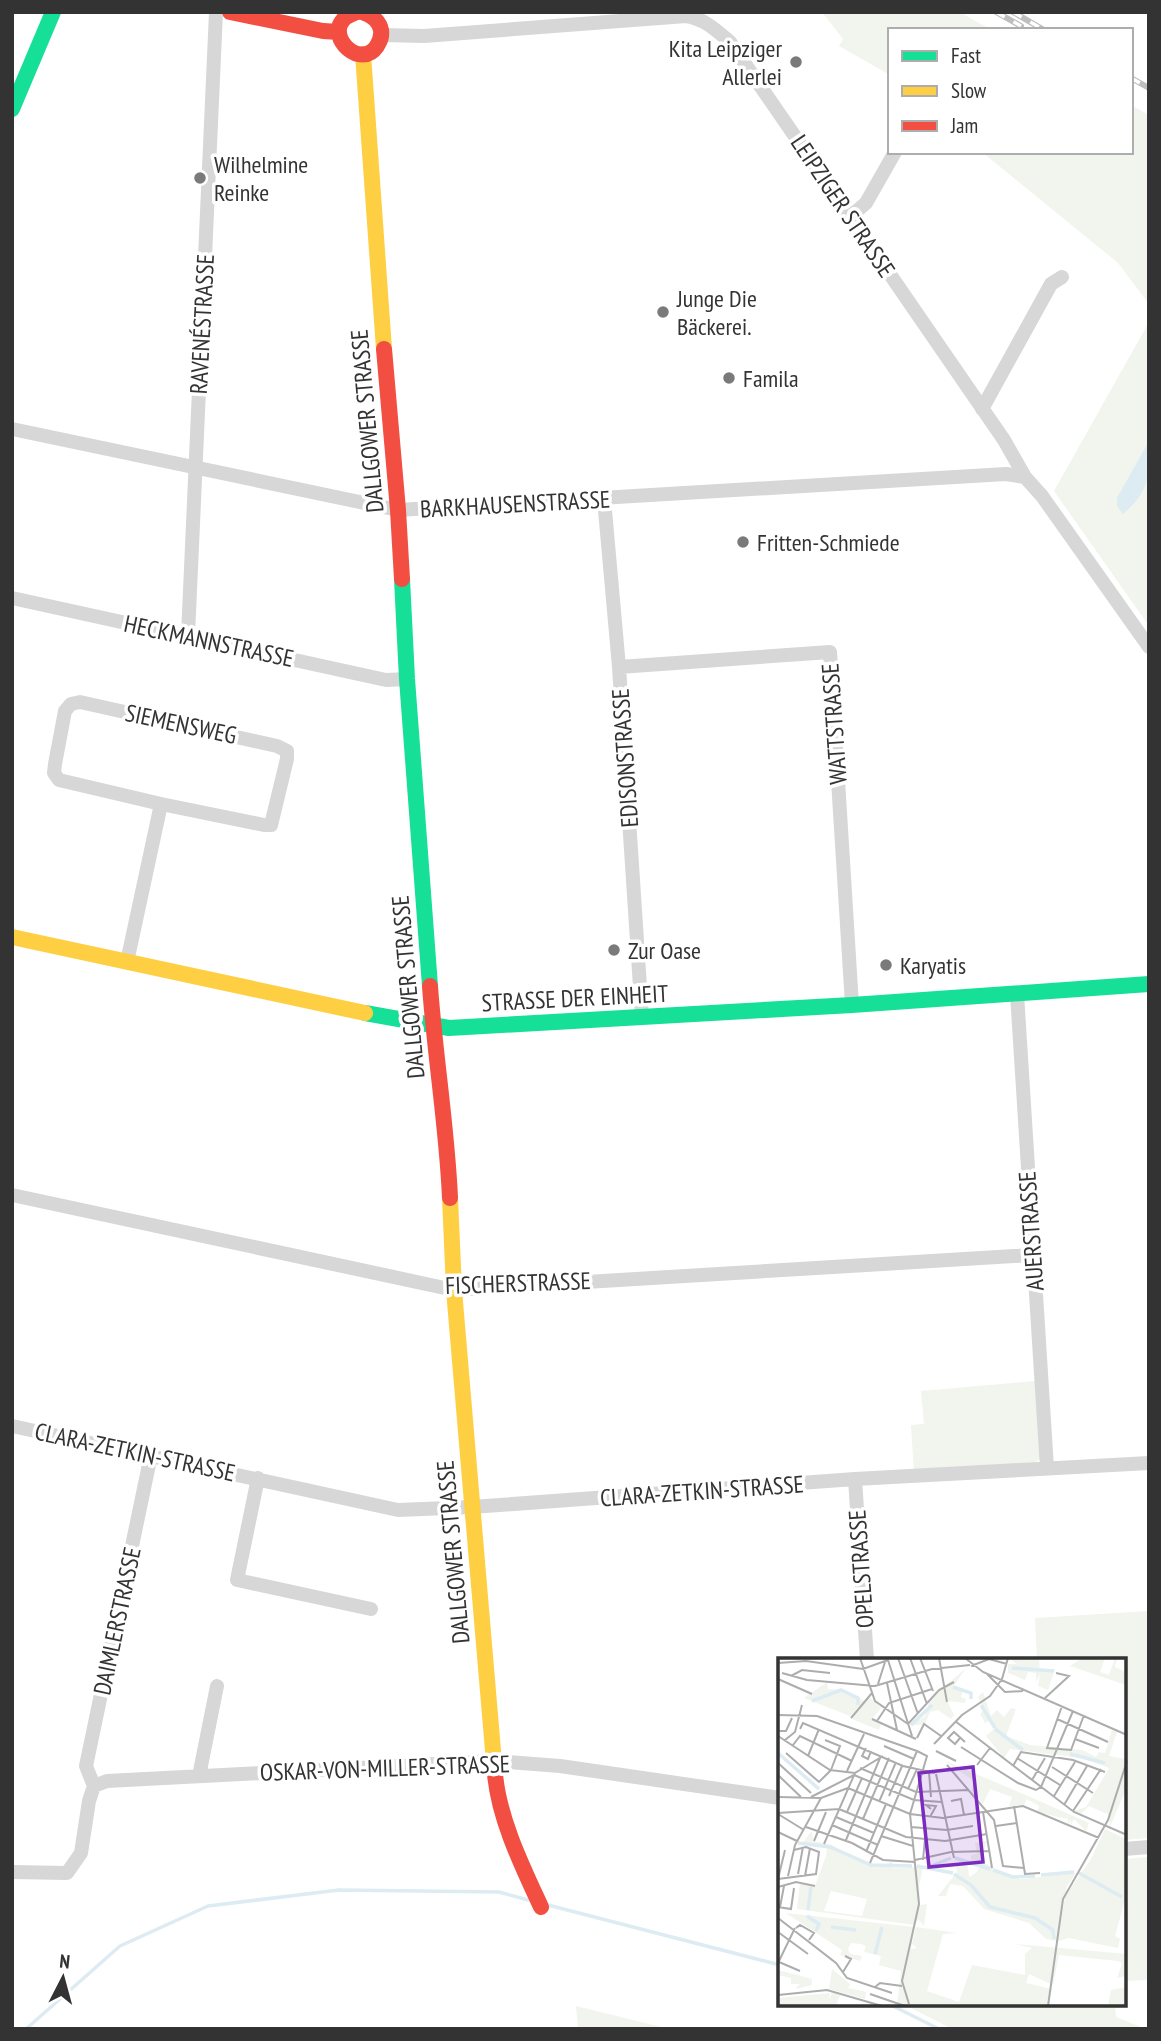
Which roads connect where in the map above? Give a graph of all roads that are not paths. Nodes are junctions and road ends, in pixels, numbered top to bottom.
1 (53, 12) edge
2 (216, 12) edge
3 (230, 12) edge
4 (359, 12) edge
5 (696, 15) edge
6 (339, 32) junction
7 (381, 35) junction
8 (363, 54) junction
9 (12, 109) edge
10 (894, 154) edge
11 (851, 216) junction
12 (1062, 277) dead end
13 (982, 409) junction
14 (12, 429) edge
15 (195, 468) junction
16 (1025, 477) junction
17 (604, 499) junction
18 (398, 510) junction
19 (12, 598) edge
20 (188, 635) junction
21 (1149, 647) edge
22 (620, 667) junction
23 (407, 679) junction
24 (161, 804) junction
25 (12, 937) edge
26 (127, 962) junction
27 (1149, 984) edge
28 (1017, 994) junction
29 (852, 1005) junction
30 (642, 1017) junction
31 (433, 1026) junction
32 (12, 1195) edge
33 (1032, 1255) junction
34 (454, 1290) junction
35 (12, 1426) edge
36 (151, 1455) junction
37 (1149, 1463) edge
38 (1047, 1468) junction
39 (258, 1478) junction
40 (855, 1479) junction
41 (472, 1507) junction
42 (371, 1609) dead end
43 (867, 1658) edge
44 (217, 1686) dead end
45 (494, 1761) junction
46 (199, 1776) junction
47 (94, 1786) junction
48 (778, 1798) edge
49 (1149, 1847) edge
50 (1126, 1849) edge
51 (12, 1872) edge
52 (541, 1907) dead end

1 - 9 street
2 - 15 street, RAVENÉSTRASSE
3 - 6 street
4 - 6 street
4 - 7 street
5 - 7 street
5 - 11 street, LEIPZIGER STRASSE
6 - 8 street
7 - 8 street
8 - 18 street, DALLGOWER STRASSE
10 - 11 street
11 - 13 street, LEIPZIGER STRASSE
12 - 13 street
13 - 16 street, LEIPZIGER STRASSE
14 - 15 street, BARKHAUSENSTRASSE
15 - 18 street, BARKHAUSENSTRASSE
15 - 20 street, RAVENÉSTRASSE
16 - 17 street, BARKHAUSENSTRASSE
16 - 21 street, LEIPZIGER STRASSE
17 - 18 street, BARKHAUSENSTRASSE
17 - 22 street, EDISONSTRASSE
18 - 23 street, DALLGOWER STRASSE
19 - 20 street, HECKMANNSTRASSE
20 - 23 street, HECKMANNSTRASSE
22 - 29 street, WATTSTRASSE
22 - 30 street, EDISONSTRASSE
23 - 31 street, DALLGOWER STRASSE
24 - 24 street, SIEMENSWEG
24 - 26 street
25 - 26 street, STRASSE DER EINHEIT
26 - 31 street, STRASSE DER EINHEIT
27 - 28 street, STRASSE DER EINHEIT
28 - 29 street, STRASSE DER EINHEIT
28 - 33 street, AUERSTRASSE
29 - 30 street, STRASSE DER EINHEIT
30 - 31 street, STRASSE DER EINHEIT
31 - 34 street, DALLGOWER STRASSE
32 - 34 street, FISCHERSTRASSE
33 - 34 street, FISCHERSTRASSE
33 - 38 street, AUERSTRASSE
34 - 41 street, DALLGOWER STRASSE
35 - 36 street, CLARA-ZETKIN-STRASSE
36 - 39 street, CLARA-ZETKIN-STRASSE
36 - 47 street, DAIMLERSTRASSE
37 - 38 street, CLARA-ZETKIN-STRASSE
38 - 40 street, CLARA-ZETKIN-STRASSE
39 - 41 street, CLARA-ZETKIN-STRASSE
39 - 42 street, CLARA-ZETKIN-STRASSE
40 - 41 street, CLARA-ZETKIN-STRASSE
40 - 43 street, OPELSTRASSE
41 - 45 street, DALLGOWER STRASSE
44 - 46 street
45 - 46 street, OSKAR-VON-MILLER-STRASSE
45 - 48 street, OSKAR-VON-MILLER-STRASSE
45 - 52 street, DALLGOWER STRASSE
46 - 47 street, OSKAR-VON-MILLER-STRASSE
47 - 51 street
49 - 50 street

